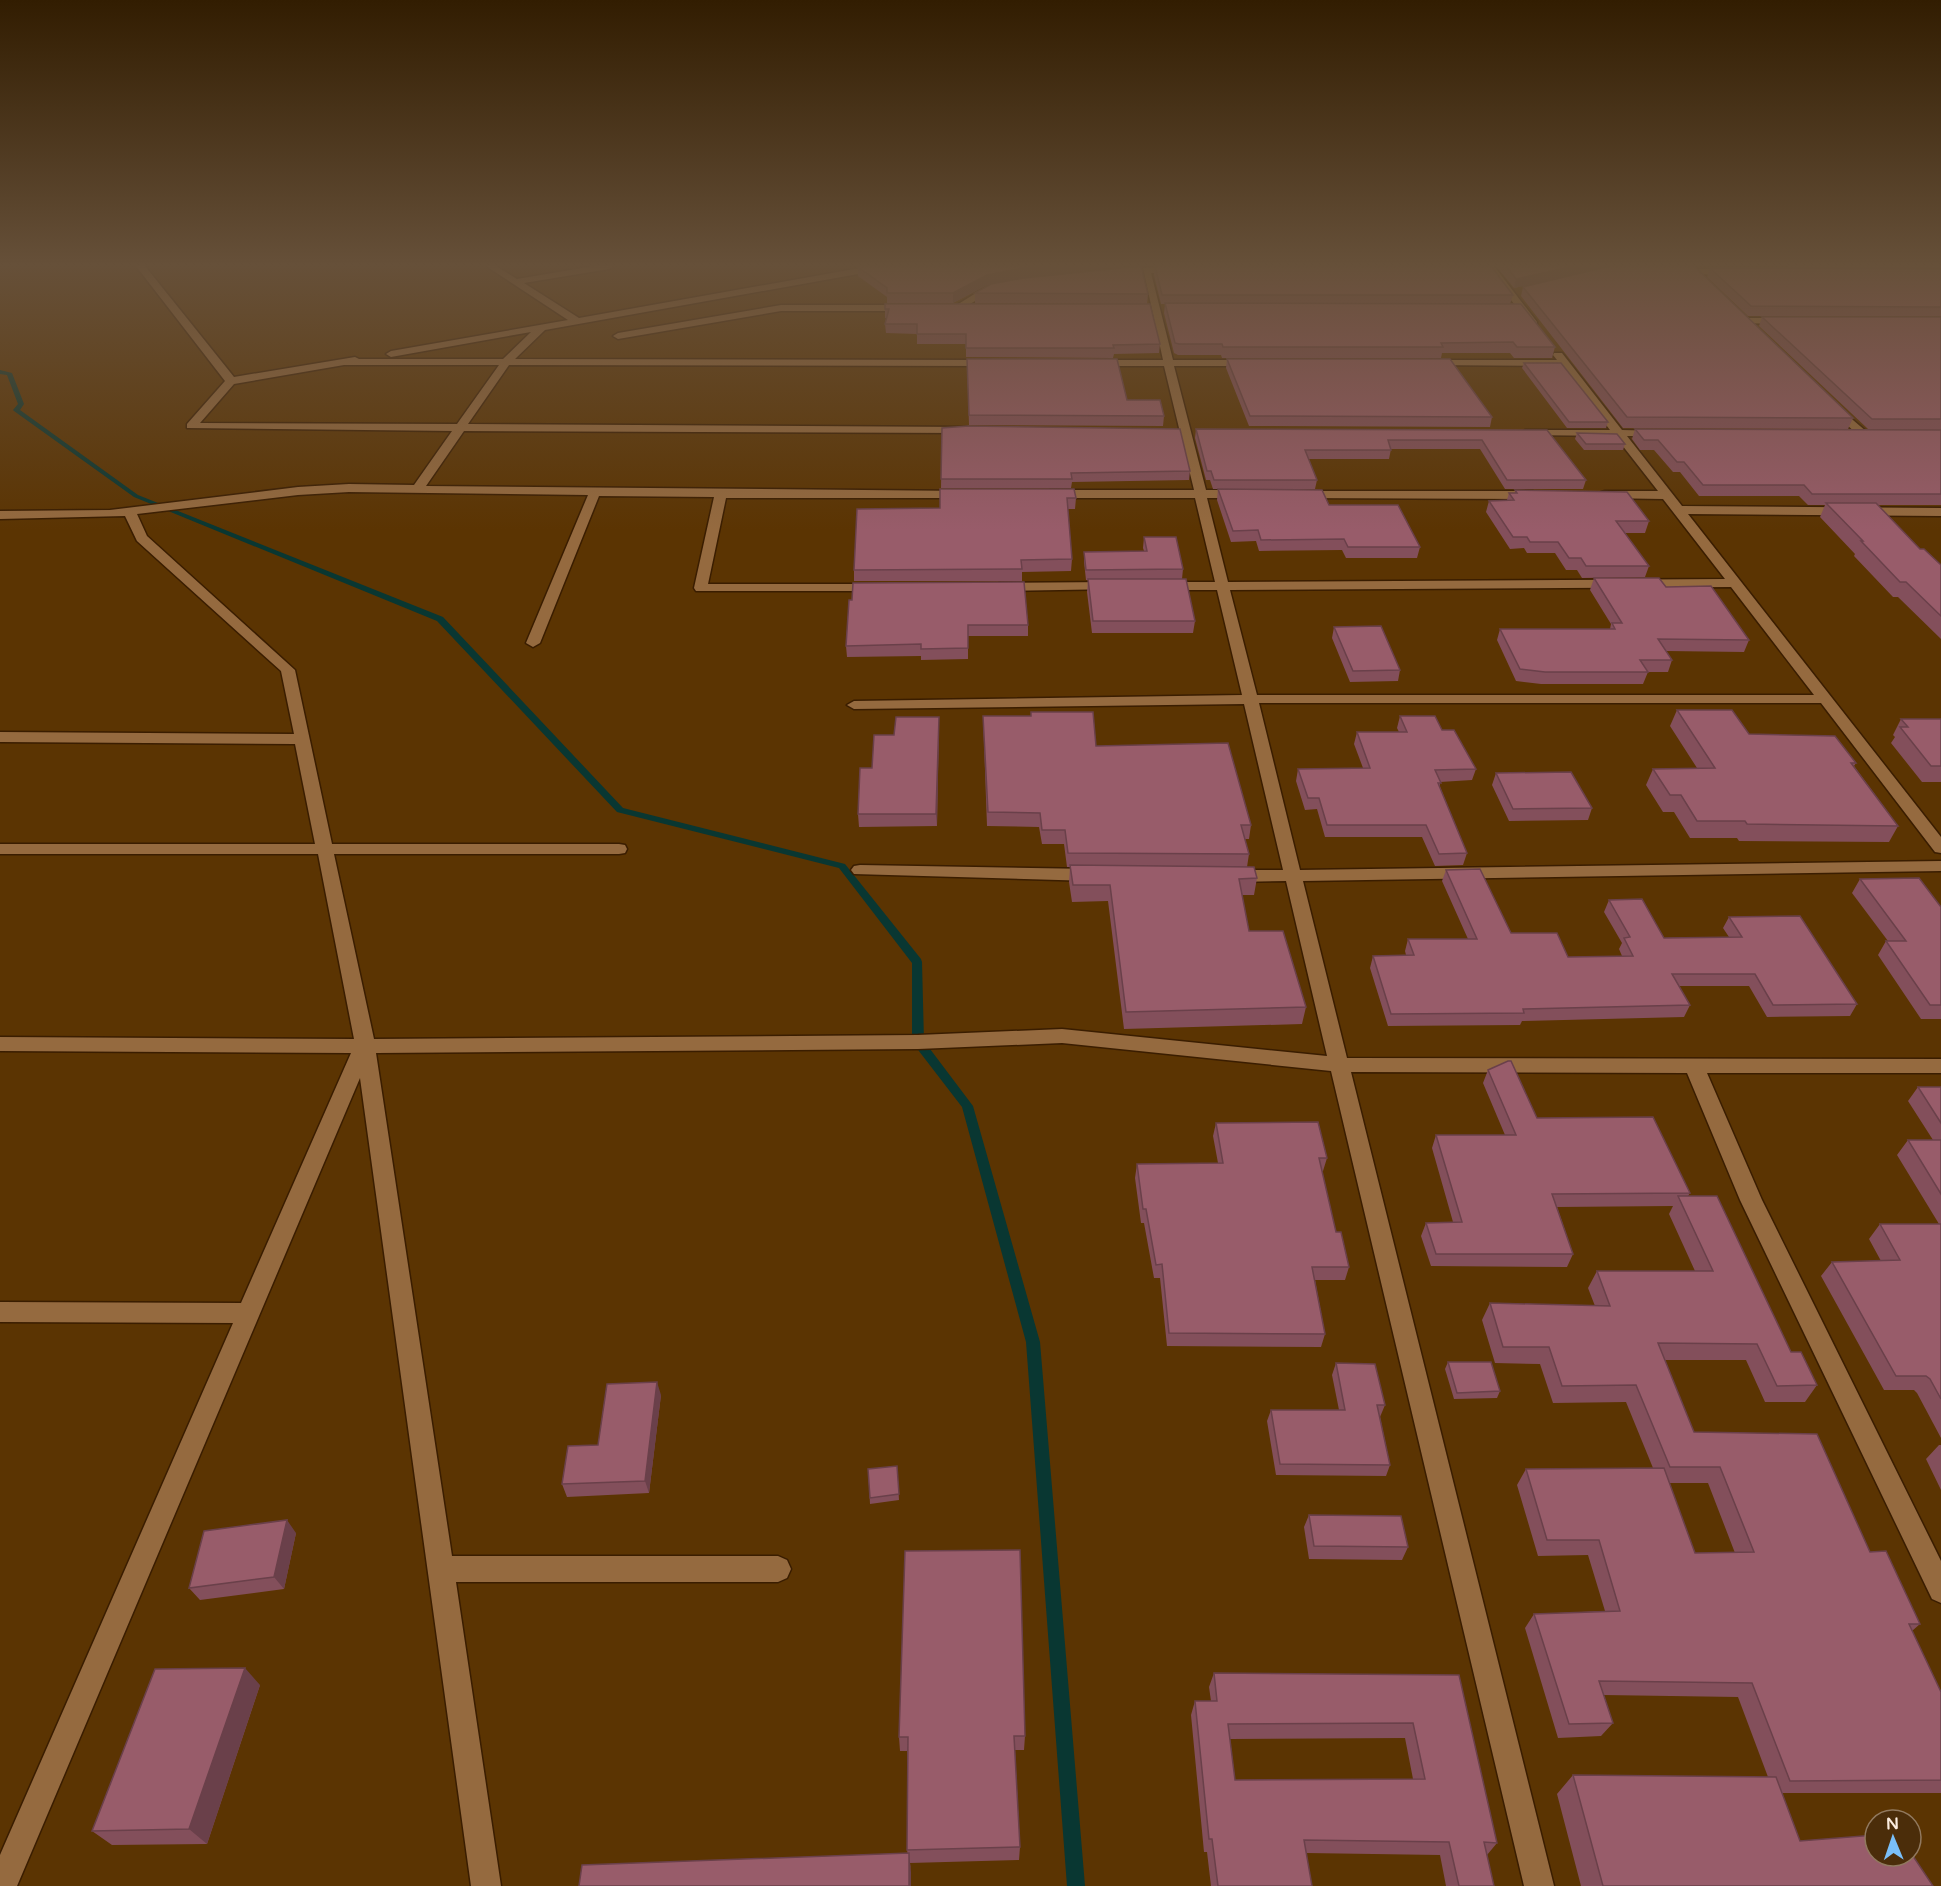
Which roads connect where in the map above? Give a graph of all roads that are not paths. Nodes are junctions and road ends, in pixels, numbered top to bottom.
1 (210, 354) edge
2 (390, 354) edge
3 (514, 354) edge
4 (1167, 354) edge
5 (1557, 354) edge
6 (345, 362) junction
7 (506, 362) junction
8 (1003, 363) edge
9 (1086, 363) edge
10 (1169, 363) junction
11 (1265, 363) edge
12 (1420, 363) edge
13 (1564, 363) junction
14 (231, 381) junction
15 (1829, 402) edge
16 (462, 427) junction
17 (984, 430) edge
18 (1513, 433) edge
19 (1619, 433) junction
20 (1665, 434) edge
21 (1862, 434) edge
22 (418, 488) junction
23 (595, 492) junction
24 (721, 494) junction
25 (973, 494) edge
26 (1033, 494) edge
27 (1201, 494) junction
28 (1261, 495) edge
29 (1284, 495) edge
30 (1547, 495) edge
31 (1595, 495) edge
32 (1666, 495) junction
33 (1678, 510) junction
34 (138, 512) junction
35 (1941, 512) edge
36 (6, 515) edge
37 (0, 527) edge
38 (1735, 583) junction
39 (1223, 585) junction
40 (1128, 586) edge
41 (1152, 586) edge
42 (892, 587) edge
43 (987, 587) edge
44 (533, 643) dead end
45 (1251, 699) junction
46 (1825, 699) junction
47 (854, 705) dead end
48 (0, 737) edge
49 (300, 739) junction
50 (1941, 848) edge
51 (0, 849) edge
52 (325, 849) junction
53 (619, 849) dead end
54 (1941, 866) edge
55 (860, 870) dead end
56 (1105, 875) edge
57 (1211, 876) edge
58 (1294, 876) junction
59 (0, 1044) edge
60 (364, 1044) junction
61 (1340, 1065) junction
62 (1694, 1065) junction
63 (1941, 1066) edge
64 (0, 1312) edge
65 (249, 1313) junction
66 (439, 1569) junction
67 (777, 1569) dead end
68 (1941, 1590) edge
69 (2, 1886) edge
70 (486, 1886) edge
71 (1539, 1886) edge

1 - 14 street
2 - 6 street
3 - 7 street
4 - 10 street
5 - 13 street
6 - 7 street
6 - 14 street
7 - 8 street
7 - 16 street
9 - 10 street
10 - 11 street
10 - 27 street
12 - 13 street
13 - 19 street
14 - 16 street
15 - 21 street
16 - 17 street
16 - 22 street
18 - 19 street
19 - 20 street
19 - 32 street
22 - 23 street
22 - 34 street
23 - 24 street
23 - 44 street
24 - 25 street
24 - 42 street
26 - 27 street
27 - 28 street
27 - 39 street
29 - 30 street
31 - 32 street
32 - 33 street
33 - 35 street
33 - 38 street
34 - 36 street
34 - 49 street
36 - 37 street
38 - 39 street
38 - 46 street
39 - 41 street
39 - 45 street
40 - 43 street
45 - 46 street
45 - 47 street
45 - 58 street
46 - 50 street
48 - 49 street
49 - 52 street
51 - 52 street
52 - 53 street
52 - 60 street
54 - 58 street
55 - 56 street
57 - 58 street
58 - 61 street
59 - 60 street
60 - 61 street
60 - 65 street
60 - 66 street
61 - 62 street
61 - 71 street
62 - 63 street
62 - 68 street
64 - 65 street
65 - 69 street
66 - 67 street
66 - 70 street

